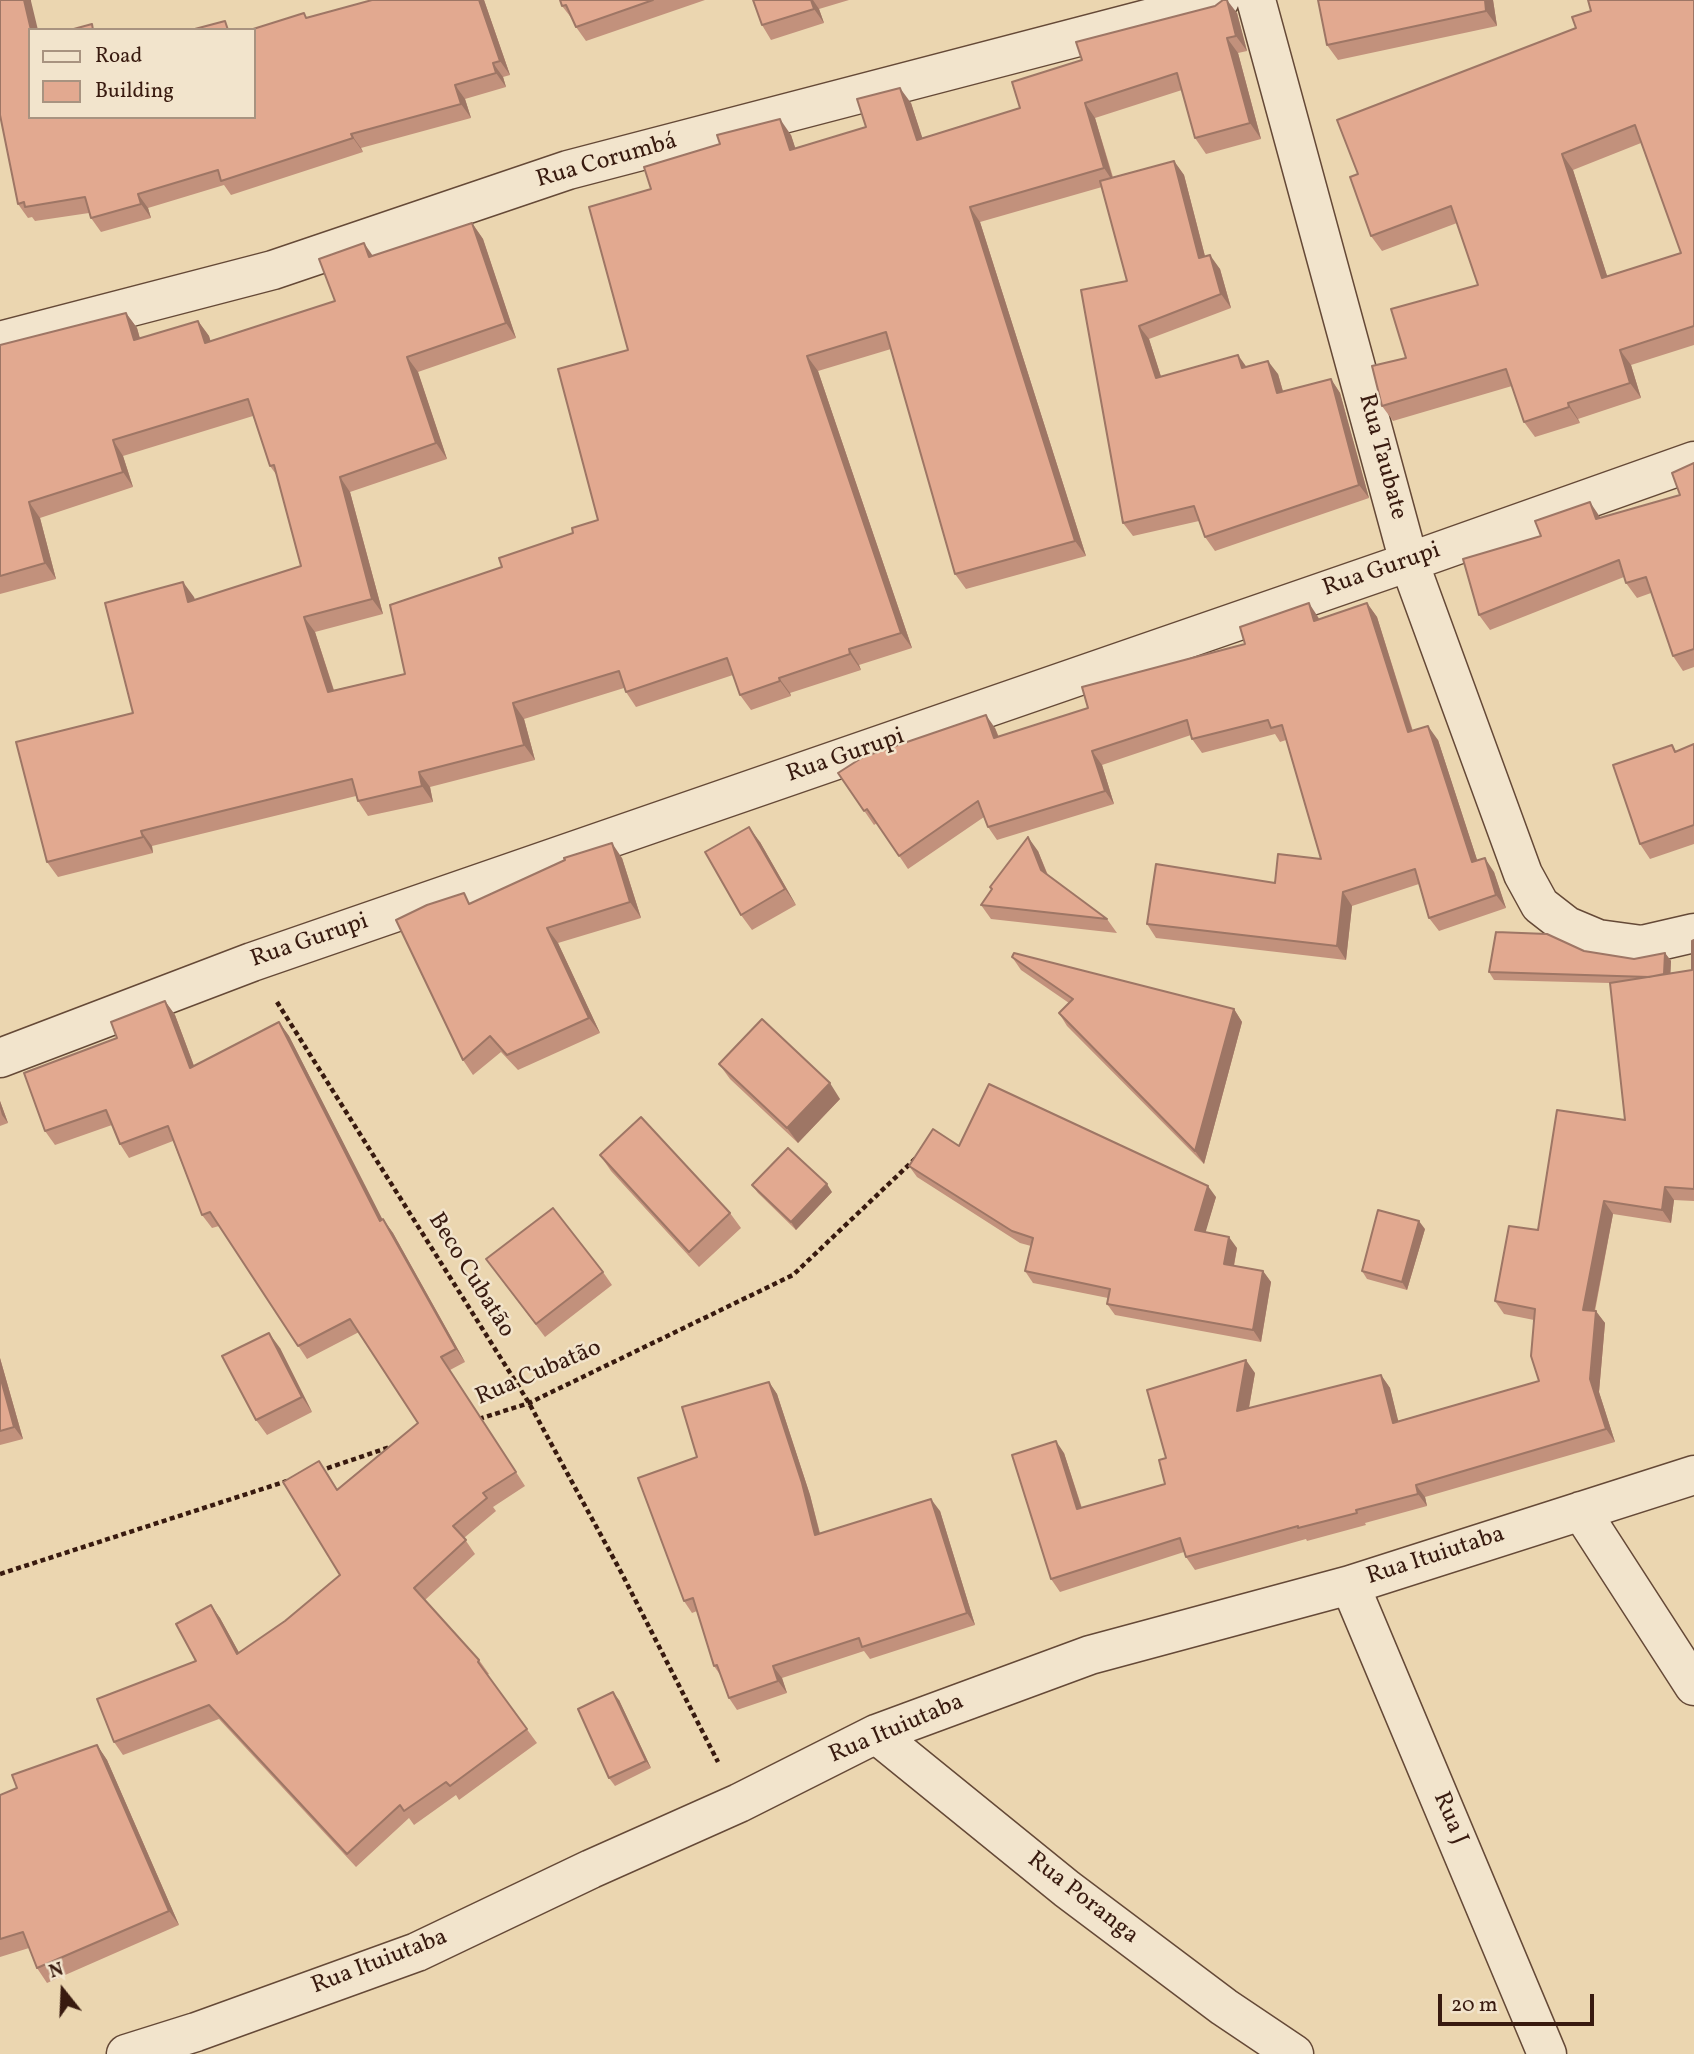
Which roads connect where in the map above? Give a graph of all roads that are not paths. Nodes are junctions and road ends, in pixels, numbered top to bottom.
1 (1220, 0) edge
2 (1256, 0) edge
3 (0, 341) edge
4 (1694, 461) edge
5 (1409, 562) junction
6 (1694, 933) edge
7 (0, 1058) edge
8 (1694, 1475) edge
9 (1581, 1511) junction
10 (1350, 1585) junction
11 (1694, 1686) edge
12 (876, 1734) junction
13 (204, 2043) edge
14 (126, 2054) edge
15 (1294, 2054) edge
16 (1547, 2054) edge

1 - 3 street, Rua Corumbá
2 - 5 street, Rua Taubate
4 - 5 street, Rua Gurupi
5 - 6 street, Rua Taubate
5 - 7 street, Rua Gurupi
8 - 9 street, Rua Ituiutaba
9 - 10 street, Rua Ituiutaba
9 - 11 street
10 - 12 street, Rua Ituiutaba
10 - 16 street, Rua J
12 - 13 street, Rua Ituiutaba
12 - 15 street, Rua Poranga
13 - 14 street, Rua Ituiutaba

